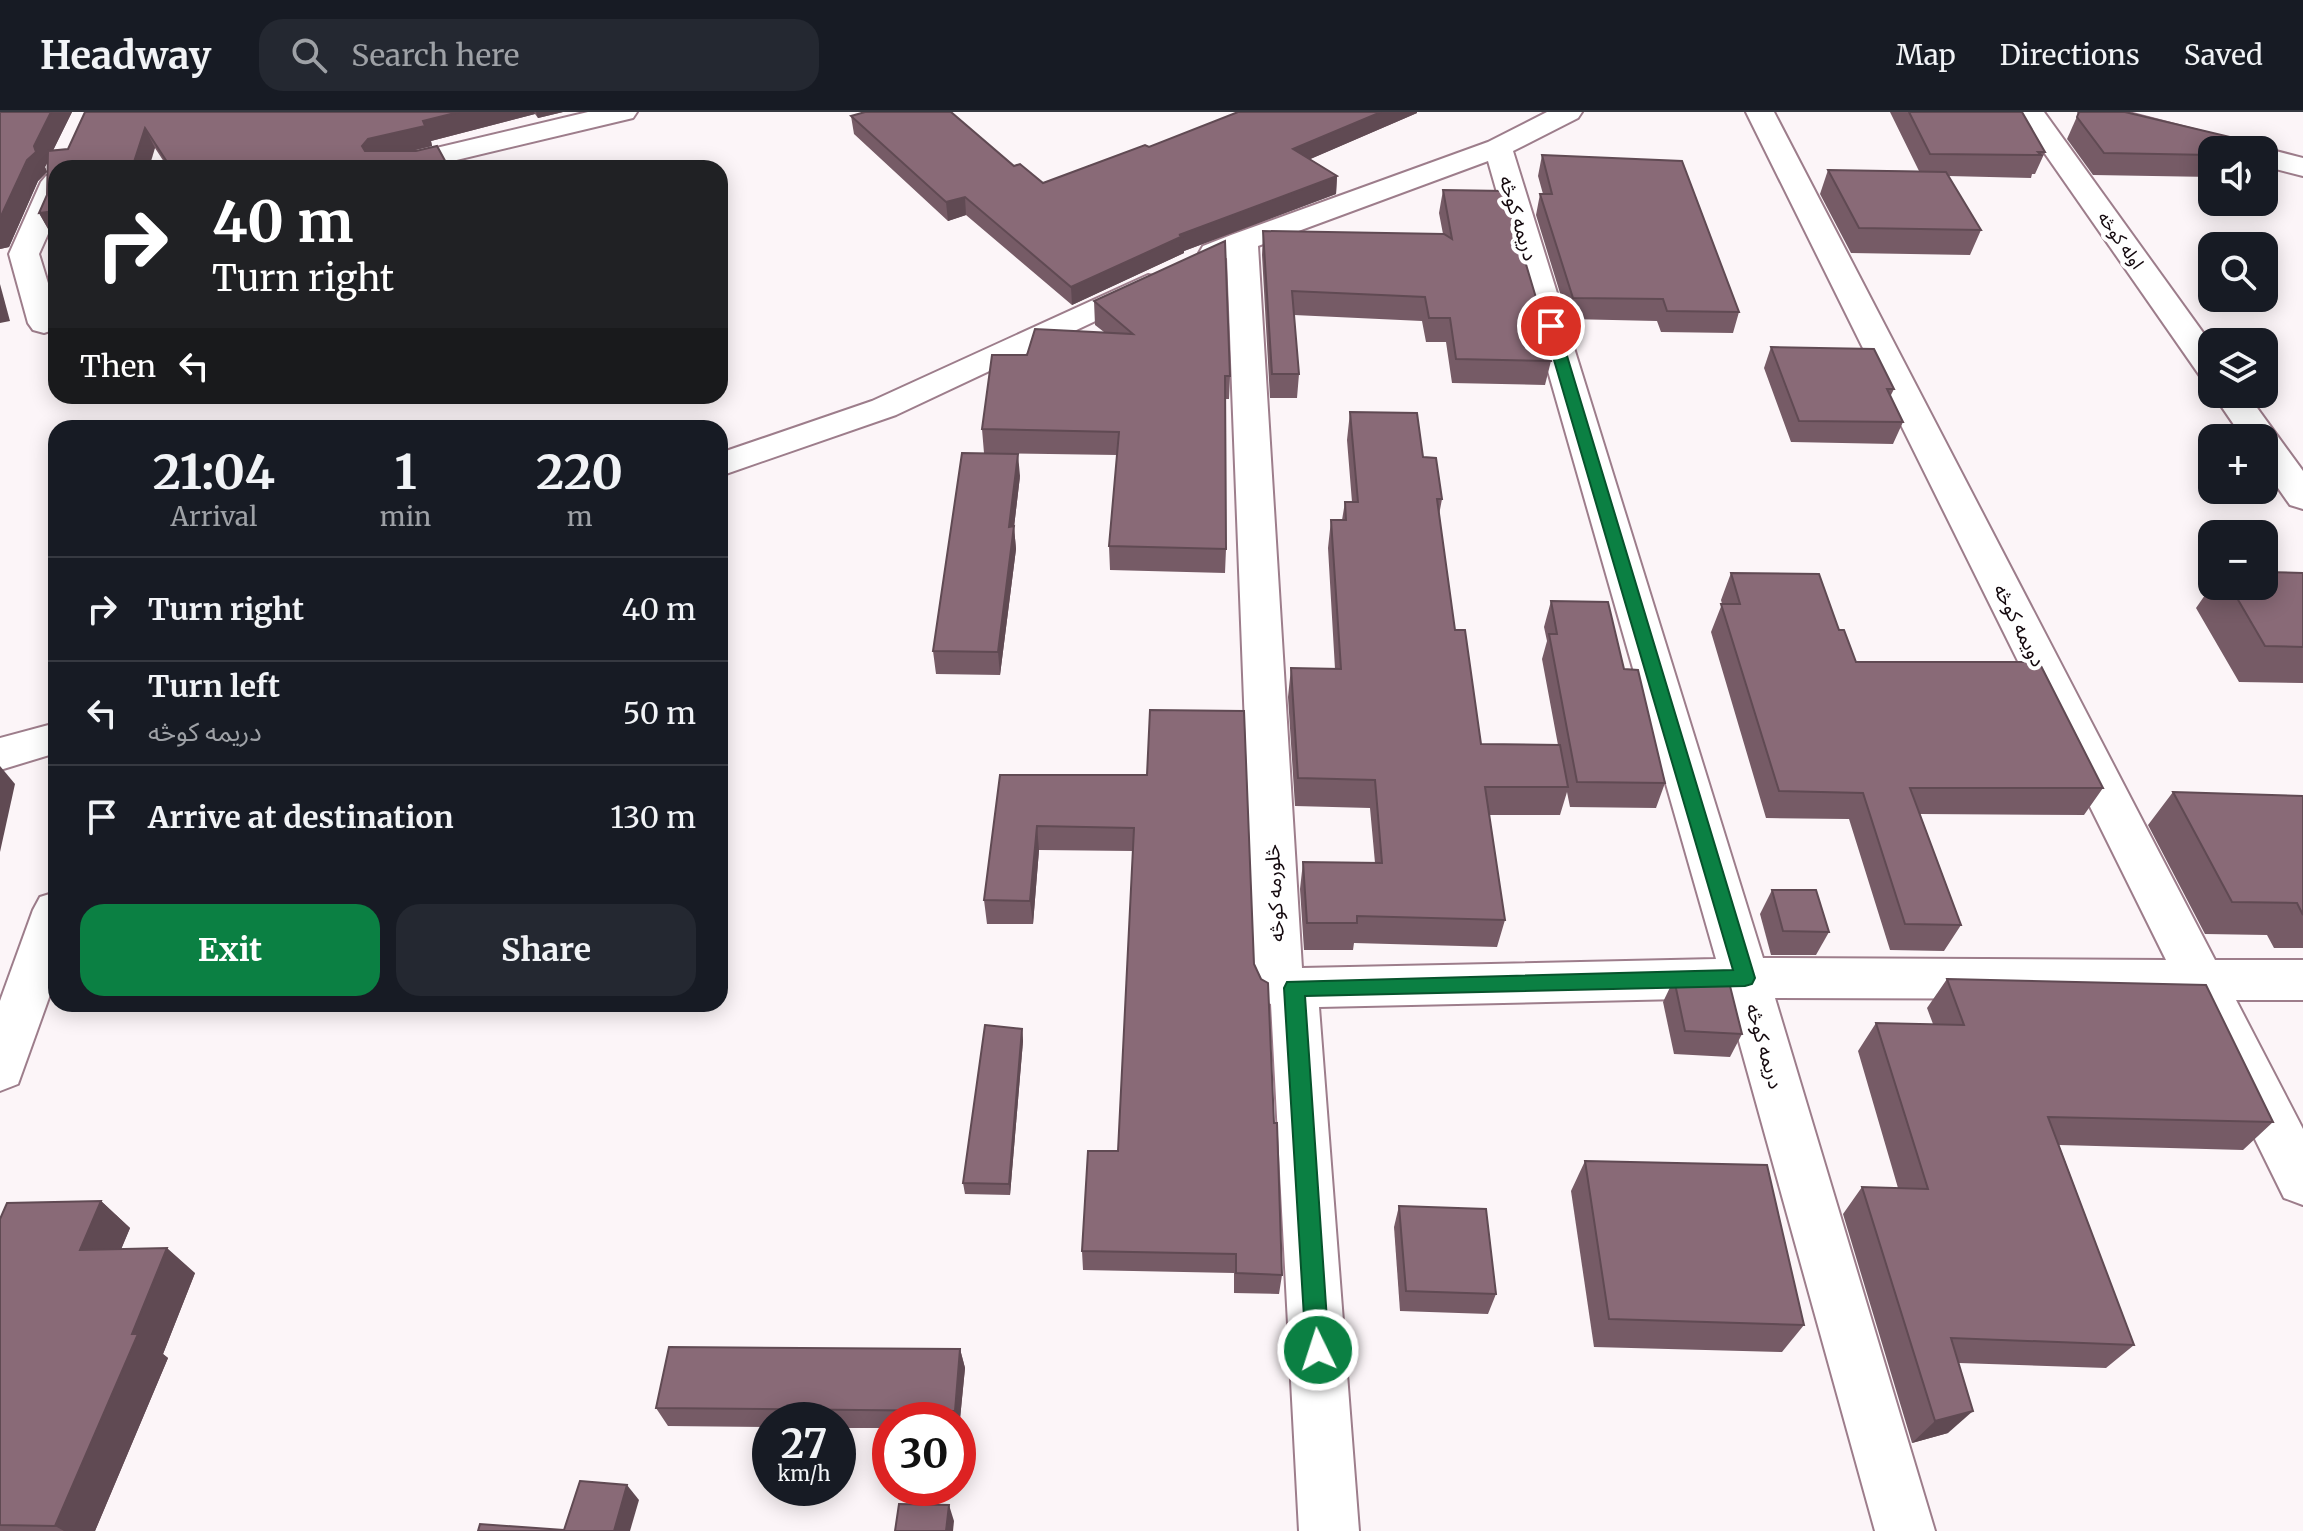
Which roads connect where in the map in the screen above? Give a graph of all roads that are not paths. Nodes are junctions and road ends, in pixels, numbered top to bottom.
1 (623, 112) edge
2 (1568, 112) edge
3 (1760, 112) edge
4 (2030, 112) edge
5 (2093, 112) edge
6 (2198, 140) edge
7 (1498, 148) junction
8 (421, 160) edge
9 (2278, 161) edge
10 (2303, 167) edge
11 (48, 195) edge
12 (1242, 241) junction
13 (48, 249) edge
14 (12, 258) edge
15 (44, 323) dead end
16 (2198, 349) edge
17 (2278, 461) edge
18 (728, 462) edge
19 (2303, 497) edge
20 (48, 740) edge
21 (0, 754) edge
22 (48, 933) edge
23 (1745, 978) junction
24 (2199, 980) junction
25 (2303, 980) edge
26 (1294, 988) junction
27 (0, 1069) edge
28 (2303, 1181) edge
29 (1329, 1531) edge
30 (1905, 1531) edge

1 - 8 street
2 - 7 street
3 - 24 street, دویمه کوڅه
4 - 16 street, اوله کوڅه
5 - 6 street
7 - 12 street
7 - 23 street, دریمه کوڅه
9 - 10 street
11 - 14 street
12 - 18 street
12 - 26 street, څلورمه کوڅه
13 - 14 street
14 - 15 street
17 - 19 street
20 - 21 street
22 - 27 street
23 - 24 street
23 - 26 street
23 - 30 street, دریمه کوڅه
24 - 25 street
24 - 28 street, دویمه کوڅه
26 - 29 street, څلورمه کوڅه

